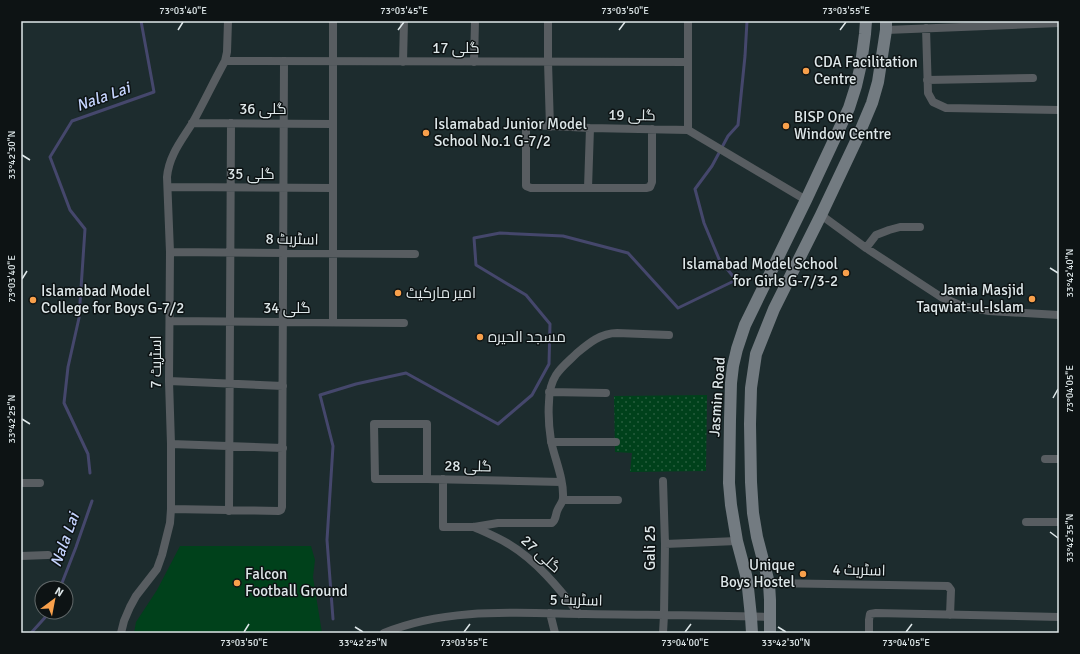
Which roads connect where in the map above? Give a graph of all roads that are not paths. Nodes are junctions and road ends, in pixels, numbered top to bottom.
1 (228, 21) edge
2 (333, 21) edge
3 (404, 21) edge
4 (475, 21) edge
5 (548, 21) edge
6 (688, 21) edge
7 (866, 21) edge
8 (1059, 23) edge
9 (926, 28) junction
10 (886, 29) edge
11 (865, 34) junction
12 (225, 61) junction
13 (284, 61) junction
14 (333, 62) junction
15 (403, 62) junction
16 (474, 62) junction
17 (548, 62) junction
18 (688, 62) junction
19 (1033, 78) dead end
20 (927, 80) junction
21 (1059, 110) edge
22 (192, 123) junction
23 (230, 123) junction
24 (284, 123) junction
25 (333, 124) junction
26 (550, 127) junction
27 (590, 128) junction
28 (652, 129) junction
29 (688, 130) junction
30 (168, 188) junction
31 (230, 188) junction
32 (284, 188) junction
33 (333, 188) junction
34 (588, 188) junction
35 (806, 200) junction
36 (821, 215) junction
37 (920, 227) dead end
38 (866, 248) junction
39 (170, 252) junction
40 (230, 253) junction
41 (283, 253) junction
42 (333, 254) junction
43 (415, 254) dead end
44 (1059, 315) edge
45 (170, 321) junction
46 (230, 321) junction
47 (283, 322) junction
48 (333, 322) junction
49 (404, 323) dead end
50 (669, 335) dead end
51 (169, 380) junction
52 (230, 383) junction
53 (283, 386) junction
54 (550, 392) junction
55 (606, 393) dead end
56 (551, 442) junction
57 (616, 442) dead end
58 (171, 444) junction
59 (230, 446) junction
60 (282, 448) junction
61 (1045, 459) dead end
62 (1059, 459) edge
63 (427, 479) junction
64 (443, 479) junction
65 (663, 481) dead end
66 (561, 482) junction
67 (21, 483) edge
68 (40, 484) dead end
69 (563, 500) junction
70 (618, 500) dead end
71 (171, 509) junction
72 (229, 511) junction
73 (1026, 522) dead end
74 (1059, 522) edge
75 (474, 527) junction
76 (737, 540) junction
77 (665, 544) junction
78 (48, 555) dead end
79 (21, 556) edge
80 (769, 583) junction
81 (550, 613) junction
82 (579, 614) junction
83 (664, 615) junction
84 (950, 615) junction
85 (751, 617) junction
86 (770, 617) junction
87 (1059, 617) edge
88 (121, 633) edge
89 (384, 633) edge
90 (555, 633) edge
91 (663, 633) edge
92 (752, 633) edge
93 (770, 633) edge
94 (869, 633) edge

1 - 12 street, اسٹریٹ 7
2 - 14 street
3 - 15 street
4 - 16 street
5 - 17 street
6 - 18 street
7 - 11 street, Jasmin Road
8 - 9 street
9 - 10 street
9 - 20 street
10 - 11 street
10 - 36 street
11 - 35 street, Jasmin Road
12 - 13 street, گلی 17
12 - 22 street, اسٹریٹ 7
13 - 14 street, گلی 17
13 - 24 street
14 - 15 street, گلی 17
14 - 25 street
15 - 16 street, گلی 17
16 - 17 street, گلی 17
17 - 18 street, گلی 17
17 - 26 street
18 - 29 street
19 - 20 street
20 - 21 street
22 - 23 street, گلی 36
22 - 30 street, اسٹریٹ 7
23 - 24 street, گلی 36
23 - 31 street
24 - 25 street, گلی 36
24 - 32 street
25 - 33 street
26 - 27 street, گلی 19
26 - 34 street, گلی 19
27 - 28 street, گلی 19
27 - 34 street
28 - 29 street, گلی 19
28 - 34 street
29 - 35 street
30 - 31 street, گلی 35
30 - 39 street, اسٹریٹ 7
31 - 32 street, گلی 35
31 - 40 street
32 - 33 street, گلی 35
32 - 41 street
33 - 42 street
35 - 76 street, Jasmin Road
36 - 38 street
36 - 80 street
37 - 38 street
38 - 44 street
39 - 40 street, اسٹریٹ 8
39 - 45 street, اسٹریٹ 7
40 - 41 street, اسٹریٹ 8
40 - 46 street
41 - 42 street, اسٹریٹ 8
41 - 47 street
42 - 43 street, اسٹریٹ 8
42 - 48 street
45 - 46 street, گلی 34
45 - 51 street, اسٹریٹ 7
46 - 47 street, گلی 34
46 - 52 street
47 - 48 street, گلی 34
47 - 53 street
48 - 49 street, گلی 34
50 - 54 street
51 - 52 street
51 - 58 street, اسٹریٹ 7
52 - 53 street
52 - 59 street
53 - 60 street
54 - 55 street
54 - 56 street
56 - 57 street
56 - 66 street
58 - 59 street
58 - 71 street, اسٹریٹ 7
59 - 60 street
59 - 72 street
60 - 72 street
61 - 62 street
63 - 63 street, گلی 28
63 - 64 street, گلی 28
64 - 66 street, گلی 28
64 - 75 street, گلی 27
65 - 77 street, Gali 25
66 - 69 street
67 - 68 street
69 - 70 street
69 - 75 street, گلی 27
71 - 72 street
71 - 88 street, اسٹریٹ 7
73 - 74 street
75 - 82 street, گلی 27
76 - 77 street
76 - 85 street, Jasmin Road
77 - 83 street, Gali 25
78 - 79 street
80 - 84 street, اسٹریٹ 4
80 - 86 street
81 - 82 street, اسٹریٹ 5
81 - 89 street, اسٹریٹ 5
81 - 90 street
82 - 83 street, اسٹریٹ 5
83 - 85 street, اسٹریٹ 5
83 - 91 street, Gali 25
84 - 87 street
84 - 94 street
85 - 86 street, اسٹریٹ 5
85 - 92 street, Jasmin Road
86 - 93 street

